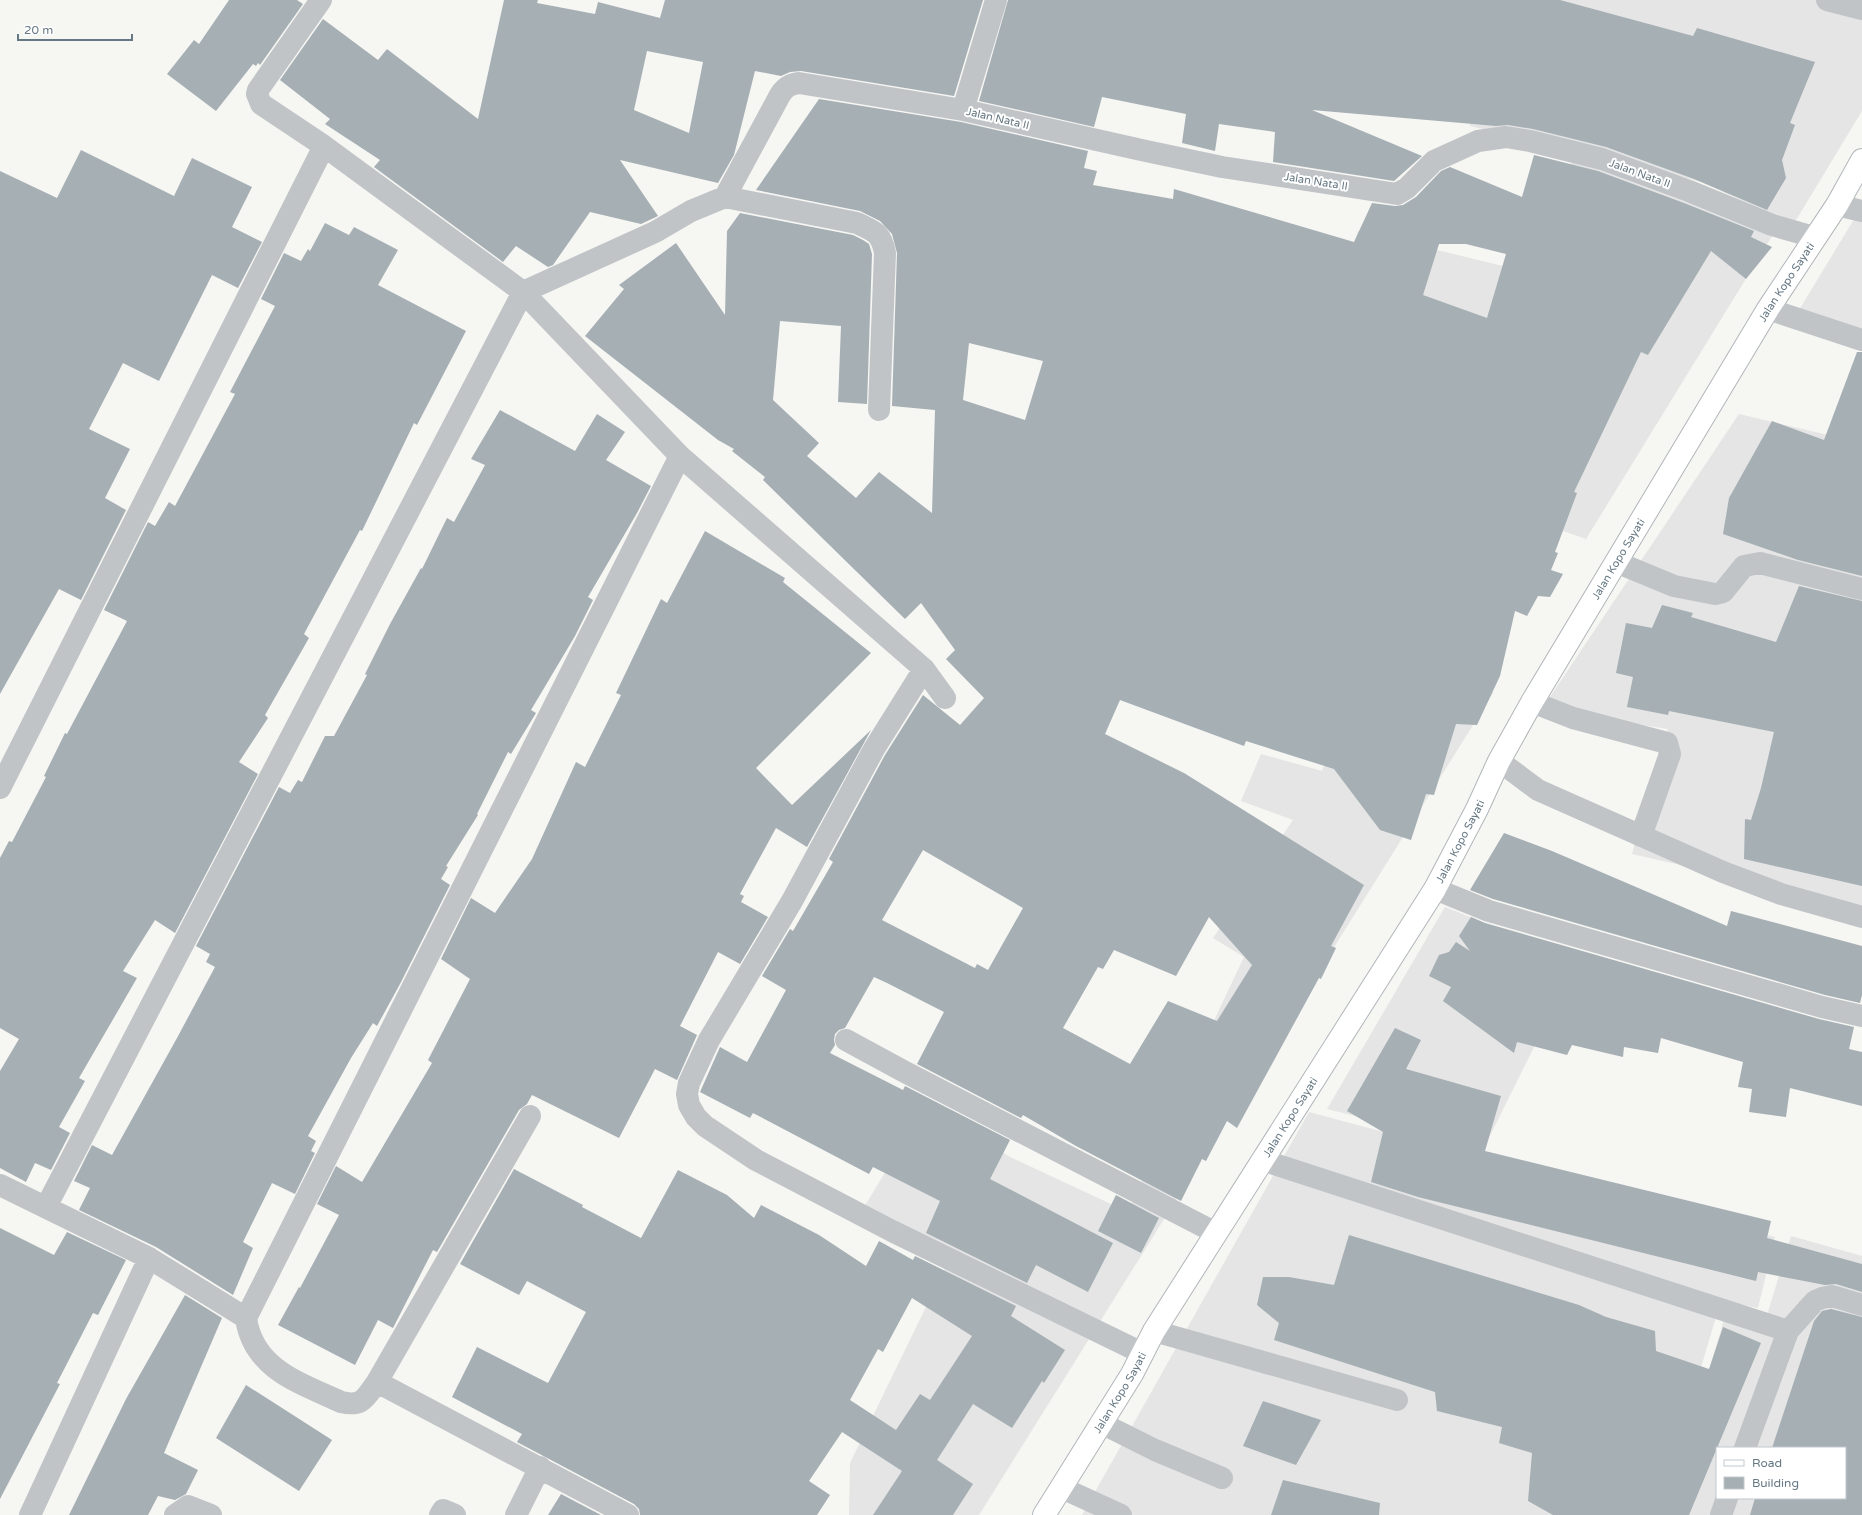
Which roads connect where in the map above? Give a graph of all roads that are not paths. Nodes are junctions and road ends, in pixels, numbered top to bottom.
1 (321, 0) edge
2 (996, 0) edge
3 (1827, 0) edge
4 (1862, 9) edge
5 (963, 110) junction
6 (324, 146) junction
7 (1862, 160) edge
8 (725, 197) junction
9 (1837, 205) junction
10 (1862, 211) edge
11 (1814, 237) junction
12 (523, 292) junction
13 (1768, 309) junction
14 (1862, 340) edge
15 (879, 410) dead end
16 (680, 456) junction
17 (1616, 562) junction
18 (1862, 589) edge
19 (924, 669) junction
20 (945, 698) dead end
21 (1532, 702) junction
22 (1499, 761) junction
23 (0, 788) edge
24 (1641, 836) junction
25 (1435, 889) junction
26 (1862, 918) edge
27 (1862, 1016) edge
28 (846, 1040) dead end
29 (530, 1116) dead end
30 (1262, 1160) junction
31 (0, 1185) edge
32 (46, 1207) junction
33 (1216, 1233) junction
34 (149, 1258) junction
35 (1862, 1305) edge
36 (246, 1318) junction
37 (1154, 1331) junction
38 (1788, 1331) junction
39 (1142, 1353) junction
40 (377, 1382) junction
41 (1398, 1400) dead end
42 (1101, 1423) junction
43 (1745, 1447) edge
44 (540, 1467) junction
45 (1222, 1478) dead end
46 (1062, 1488) junction
47 (1727, 1499) edge
48 (30, 1515) edge
49 (176, 1515) edge
50 (211, 1515) edge
51 (440, 1515) edge
52 (455, 1515) edge
53 (516, 1515) edge
54 (628, 1515) edge
55 (1044, 1515) edge
56 (1121, 1515) edge
57 (1721, 1515) edge

1 - 6 street
2 - 5 street
3 - 4 street
5 - 8 street, Jalan Nata II
5 - 11 street, Jalan Nata II
6 - 12 street
6 - 23 street
7 - 9 main road, Jalan Kopo Sayati
8 - 12 street
8 - 15 street
9 - 10 street
9 - 11 main road, Jalan Kopo Sayati
11 - 13 main road, Jalan Kopo Sayati
12 - 16 street
12 - 32 street
13 - 14 street
13 - 17 main road, Jalan Kopo Sayati
16 - 19 street
16 - 36 street
17 - 18 street
17 - 21 main road, Jalan Kopo Sayati
19 - 20 street
19 - 39 street
21 - 22 main road, Jalan Kopo Sayati
21 - 24 street
22 - 24 street
22 - 25 main road, Jalan Kopo Sayati
24 - 26 street
25 - 27 street
25 - 30 main road, Jalan Kopo Sayati
28 - 33 street
29 - 40 street
30 - 33 main road, Jalan Kopo Sayati
30 - 38 street
31 - 32 street
32 - 34 street
33 - 37 main road, Jalan Kopo Sayati
34 - 36 street
34 - 48 street
35 - 38 street
36 - 40 street
37 - 39 main road, Jalan Kopo Sayati
37 - 41 street
38 - 43 street
39 - 42 main road, Jalan Kopo Sayati
40 - 44 street
42 - 45 street
42 - 46 main road, Jalan Kopo Sayati
44 - 53 street
44 - 54 street
46 - 55 main road, Jalan Kopo Sayati
46 - 56 street
47 - 57 street
49 - 50 street
51 - 52 street

